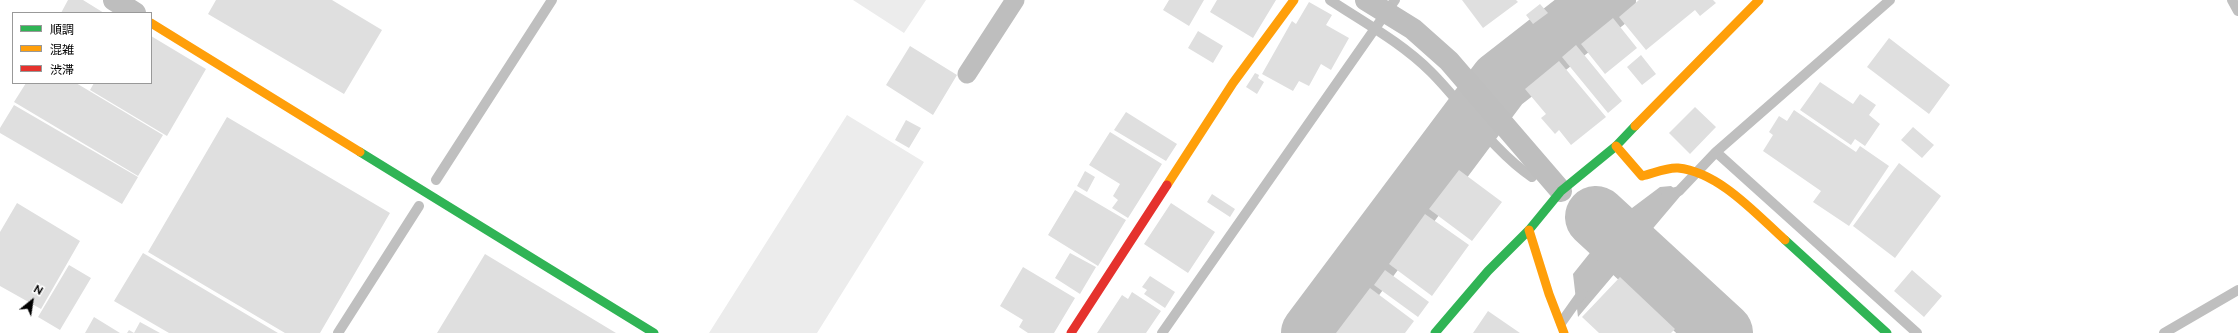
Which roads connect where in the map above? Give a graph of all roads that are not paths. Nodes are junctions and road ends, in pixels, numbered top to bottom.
1 (114, 0) edge
2 (1015, 0) edge
3 (1294, 0) edge
4 (1759, 0) edge
5 (1372, 4) edge
6 (133, 12) edge
7 (152, 24) edge
8 (967, 74) dead end
9 (1616, 146) junction
10 (1561, 191) junction
11 (1529, 230) junction
12 (654, 333) edge
13 (1071, 333) edge
14 (1435, 333) edge
15 (1564, 333) edge
16 (1887, 333) edge

1 - 6 street
2 - 8 lane
3 - 13 street
4 - 9 street
5 - 10 street
7 - 12 street
9 - 10 street
9 - 16 street
10 - 11 street
11 - 14 street
11 - 15 street

